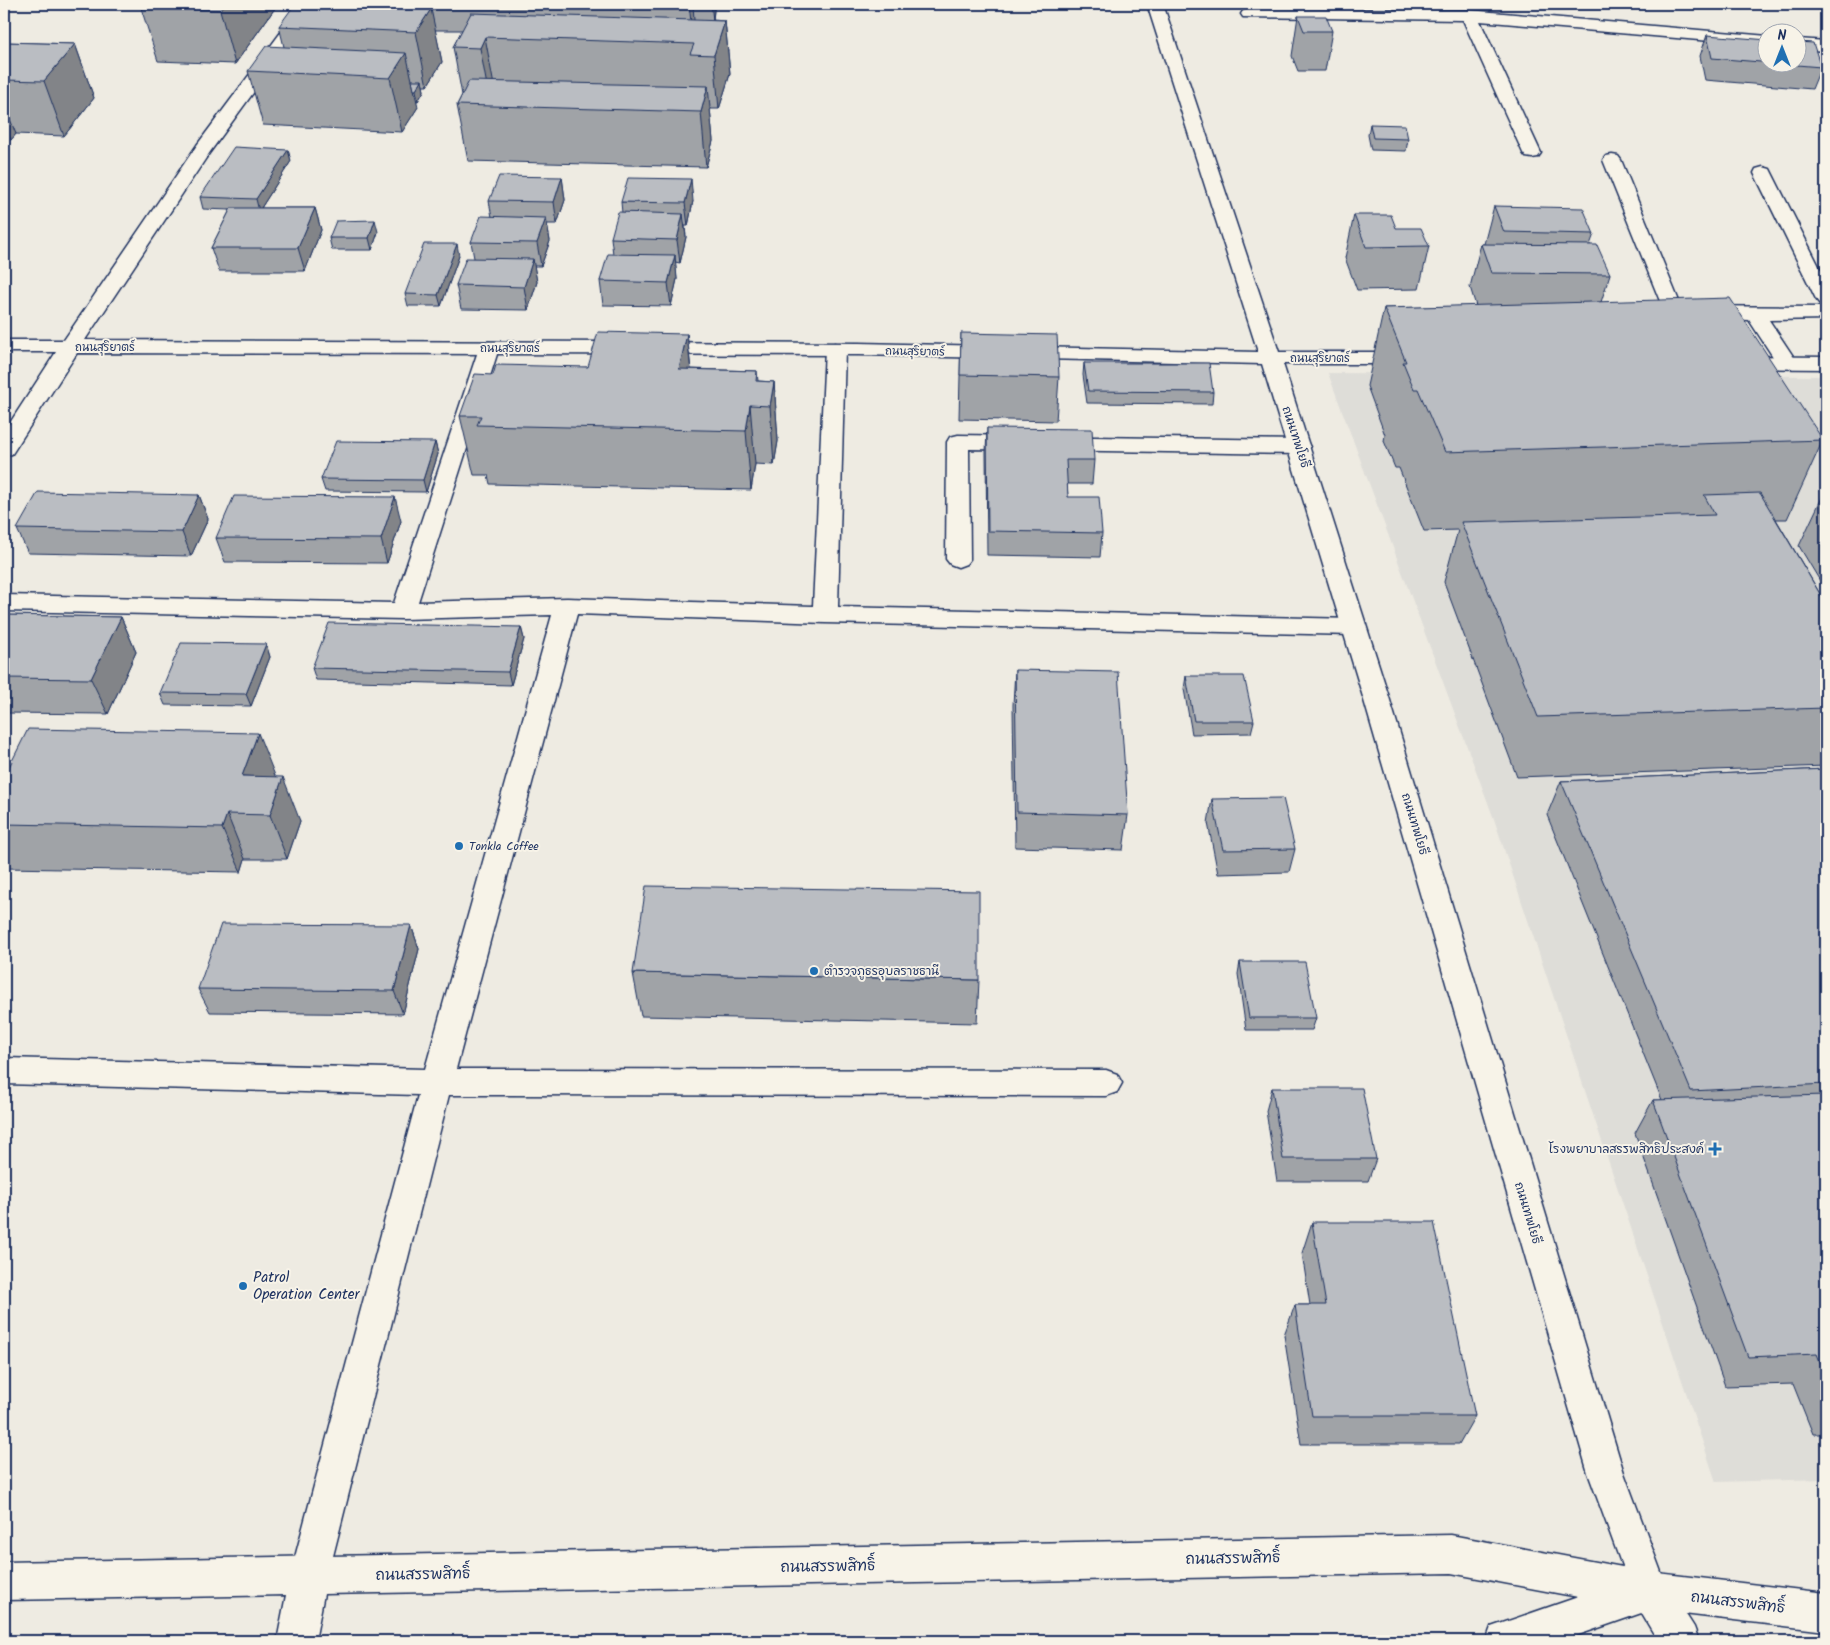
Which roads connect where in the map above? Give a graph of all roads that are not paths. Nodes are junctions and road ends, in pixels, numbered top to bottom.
1 (310, 4) edge
2 (1155, 4) edge
3 (1249, 14) dead end
4 (1469, 15) junction
5 (1758, 40) edge
6 (1808, 45) edge
7 (1826, 46) edge
8 (1532, 153) dead end
9 (1612, 160) dead end
10 (1763, 173) dead end
11 (1826, 299) edge
12 (1826, 313) edge
13 (1756, 314) junction
14 (4, 346) edge
15 (71, 347) junction
16 (489, 348) junction
17 (835, 349) junction
18 (1271, 358) junction
19 (1426, 358) edge
20 (1716, 361) edge
21 (1786, 362) junction
22 (1826, 363) edge
23 (1299, 447) junction
24 (4, 449) edge
25 (958, 559) dead end
26 (4, 603) edge
27 (567, 606) junction
28 (403, 611) junction
29 (825, 615) junction
30 (1354, 627) junction
31 (4, 1070) edge
32 (437, 1082) junction
33 (1106, 1083) dead end
34 (309, 1576) junction
35 (4, 1581) edge
36 (1649, 1592) junction
37 (1826, 1612) edge
38 (296, 1641) edge
39 (1505, 1641) edge
40 (1680, 1641) edge

1 - 15 street
2 - 18 street, ถนนเทพโยธี
3 - 4 street
4 - 5 street
4 - 8 street
6 - 7 street
9 - 13 street
10 - 11 street
12 - 13 street
13 - 21 street
14 - 15 street, ถนนสุริยาตร์
15 - 16 street, ถนนสุริยาตร์
15 - 24 street
16 - 17 street, ถนนสุริยาตร์
16 - 28 street
17 - 18 street, ถนนสุริยาตร์
17 - 29 street
18 - 19 street, ถนนสุริยาตร์
18 - 23 street, ถนนเทพโยธี
20 - 21 street
21 - 22 street
23 - 25 street
23 - 30 street, ถนนเทพโยธี
26 - 28 street
27 - 28 street
27 - 29 street
27 - 32 street
29 - 30 street
30 - 36 street, ถนนเทพโยธี
31 - 32 street
32 - 33 street
32 - 34 street
34 - 35 street, ถนนสรรพสิทธิ์
34 - 36 street, ถนนสรรพสิทธิ์
34 - 38 street
36 - 37 street, ถนนสรรพสิทธิ์
36 - 39 street, ถนนสรรพสิทธิ์
36 - 40 street, ถนนเทพโยธี

